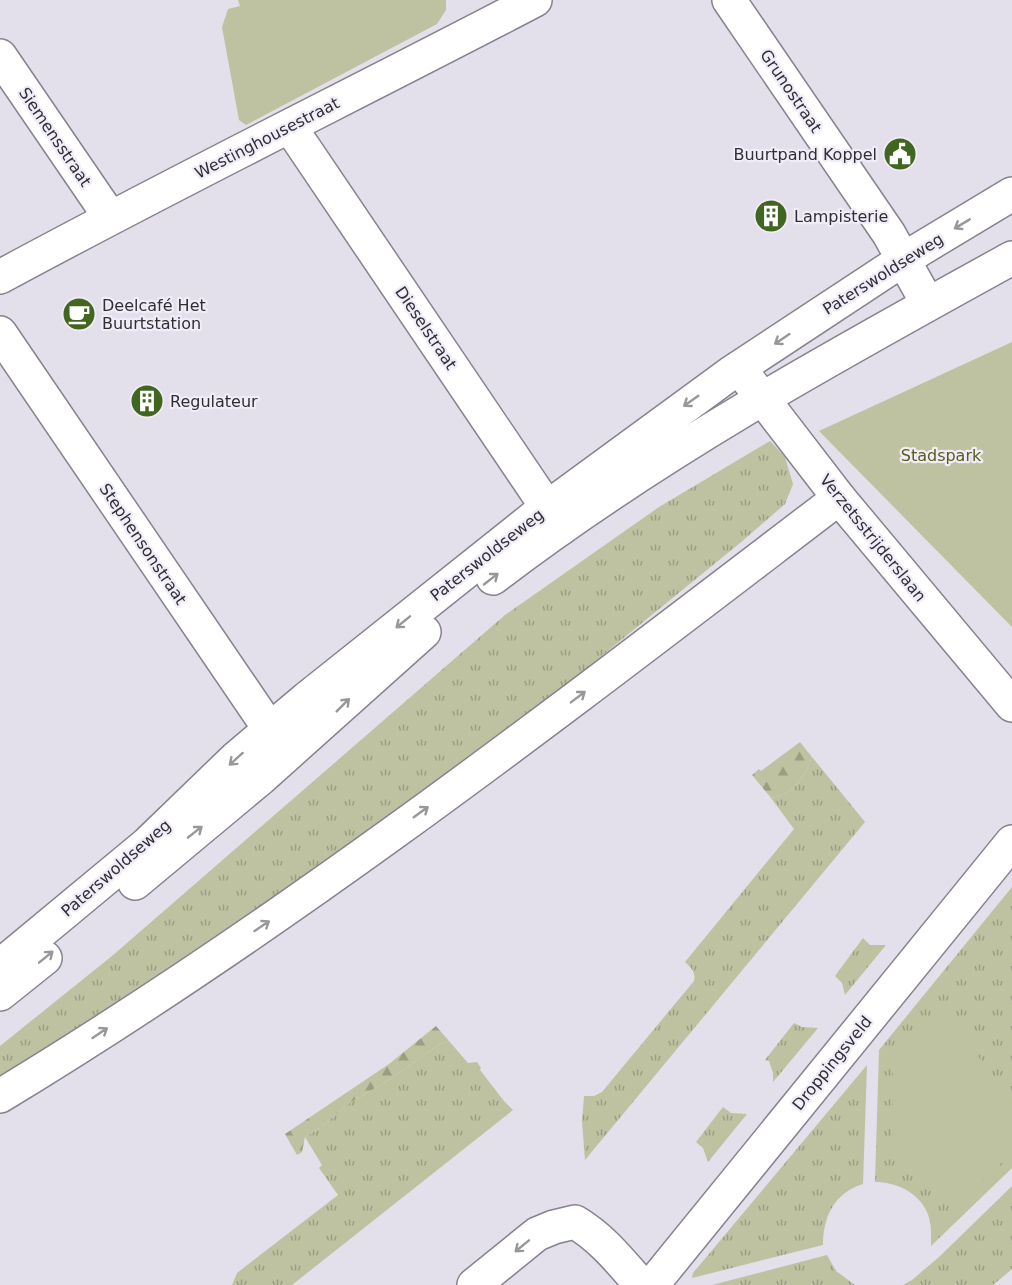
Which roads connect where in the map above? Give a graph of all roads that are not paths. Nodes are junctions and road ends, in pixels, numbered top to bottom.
1 (535, 0) edge
2 (729, 0) edge
3 (488, 11) edge
4 (0, 56) edge
5 (290, 128) junction
6 (1012, 194) edge
7 (110, 217) junction
8 (1012, 258) edge
9 (904, 259) junction
10 (0, 277) edge
11 (928, 304) junction
12 (0, 333) edge
13 (739, 368) junction
14 (763, 399) junction
15 (839, 498) junction
16 (554, 518) junction
17 (1012, 705) edge
18 (279, 742) junction
19 (1012, 842) edge
20 (0, 966) edge
21 (0, 994) edge
22 (0, 1096) edge
23 (474, 1285) edge
24 (641, 1285) edge
25 (652, 1285) edge

1 - 3 street, Westinghousestraat
2 - 9 street, Grunostraat
3 - 5 street, Westinghousestraat
4 - 7 street, Siemensstraat
5 - 7 street, Westinghousestraat
5 - 16 street, Dieselstraat
6 -> 9 street, Paterswoldseweg
7 - 10 street, Westinghousestraat
8 - 11 street, Paterswoldseweg
9 - 11 street, Grunostraat
9 -> 13 street, Paterswoldseweg
11 - 14 street, Paterswoldseweg
12 - 18 street, Stephensonstraat
13 - 14 street, Verzetsstrijderslaan
13 -> 16 street, Paterswoldseweg
14 - 15 street, Verzetsstrijderslaan
14 - 16 street, Paterswoldseweg
15 - 17 street, Verzetsstrijderslaan
22 -> 15 street
16 - 18 street, Paterswoldseweg
18 -> 20 street, Paterswoldseweg
21 -> 18 street, Paterswoldseweg
19 - 25 street, Droppingsveld
24 -> 23 street

